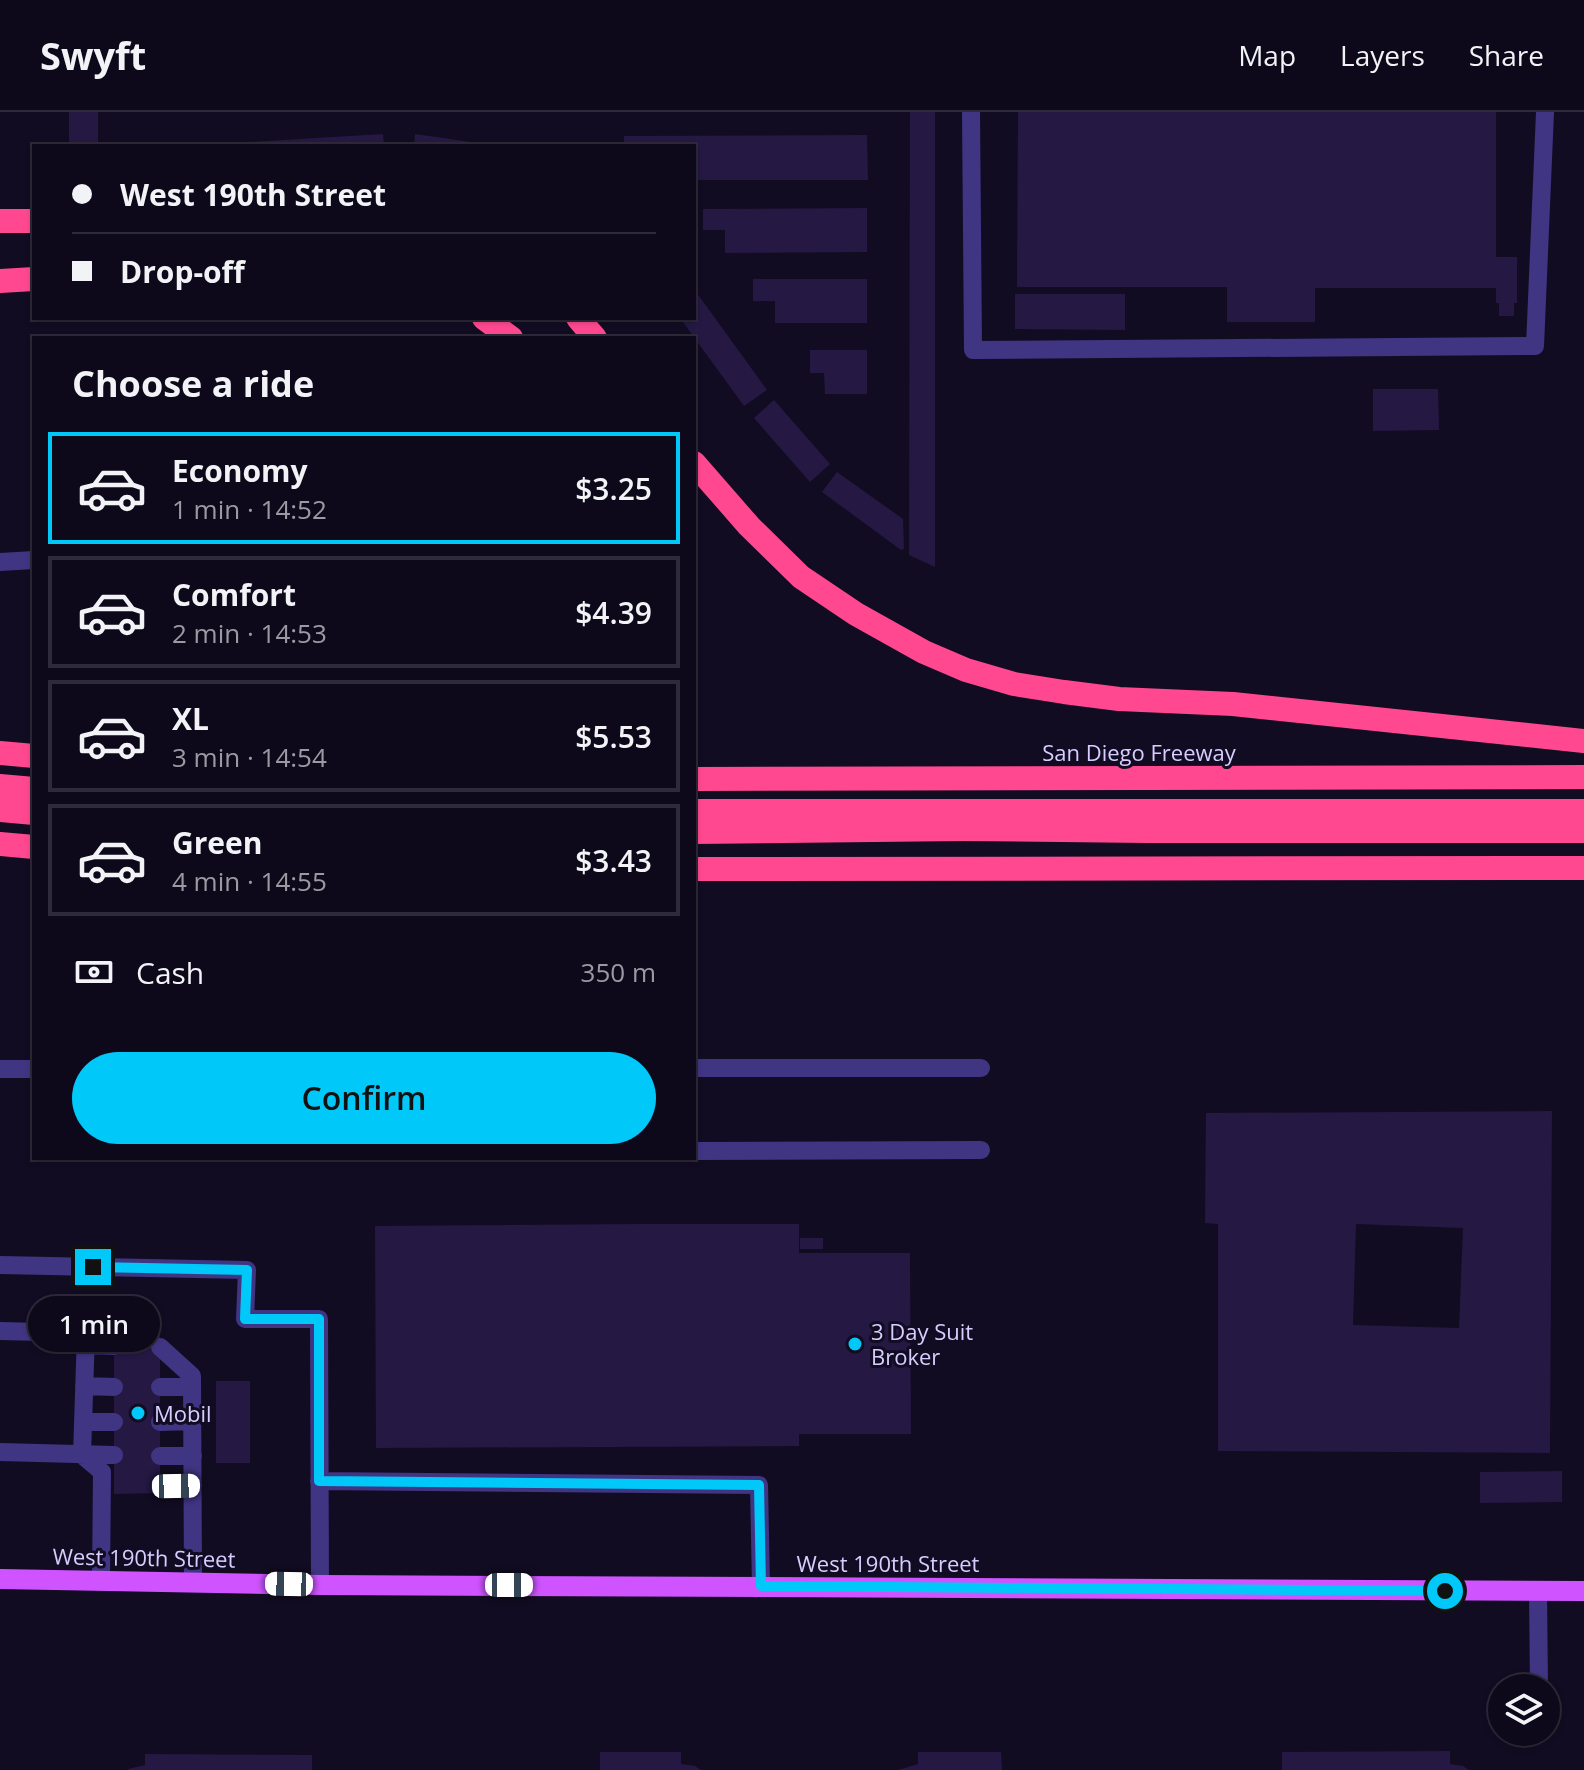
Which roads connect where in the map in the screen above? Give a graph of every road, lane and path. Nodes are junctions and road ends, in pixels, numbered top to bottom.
1 (971, 112) edge
2 (1545, 112) edge
3 (0, 221) edge
4 (32, 221) edge
5 (32, 279) edge
6 (0, 281) edge
7 (487, 320) edge
8 (580, 320) edge
9 (508, 336) edge
10 (593, 336) edge
11 (696, 465) edge
12 (32, 560) edge
13 (0, 562) edge
14 (1584, 741) edge
15 (0, 753) edge
16 (32, 756) edge
17 (1584, 777) edge
18 (696, 779) edge
19 (0, 786) edge
20 (32, 789) edge
21 (0, 810) edge
22 (696, 811) edge
23 (1584, 811) edge
24 (32, 813) edge
25 (1584, 831) edge
26 (696, 832) edge
27 (0, 844) edge
28 (32, 847) edge
29 (1584, 868) edge
30 (696, 869) edge
31 (696, 1068) edge
32 (981, 1068) dead end
33 (0, 1069) edge
34 (32, 1069) edge
35 (981, 1150) dead end
36 (696, 1151) edge
37 (0, 1265) edge
38 (0, 1331) edge
39 (85, 1345) junction
40 (114, 1346) dead end
41 (160, 1347) dead end
42 (84, 1386) junction
43 (114, 1387) dead end
44 (160, 1387) dead end
45 (192, 1387) junction
46 (192, 1421) junction
47 (83, 1422) junction
48 (114, 1422) dead end
49 (160, 1422) dead end
50 (0, 1452) edge
51 (82, 1455) junction
52 (114, 1455) dead end
53 (160, 1456) dead end
54 (193, 1456) junction
55 (319, 1481) junction
56 (193, 1485) junction
57 (160, 1486) dead end
58 (0, 1579) edge
59 (101, 1581) junction
60 (193, 1583) junction
61 (320, 1585) junction
62 (761, 1586) junction
63 (1538, 1591) junction
64 (1584, 1591) edge
65 (1539, 1674) edge

1 - 2 lane
3 - 4 highway
5 - 6 highway
7 - 9 highway
8 - 10 highway
11 - 14 highway
12 - 13 lane
15 - 16 highway
17 - 18 highway, San Diego Freeway
19 - 20 highway
21 - 24 highway
22 - 23 highway
25 - 26 highway
27 - 28 highway
29 - 30 highway
31 - 32 lane
33 - 34 lane
35 - 36 lane
37 - 55 lane
38 - 39 lane
39 - 40 lane
39 - 42 lane
41 - 45 lane
42 - 43 lane
42 - 47 lane
44 - 45 lane
45 - 46 lane
46 - 49 lane
46 - 54 lane
47 - 48 lane
47 - 51 lane
50 - 51 lane
51 - 52 lane
51 - 59 lane
53 - 54 lane
54 - 56 lane
55 - 61 lane
55 - 62 lane
56 - 57 lane
56 - 60 lane
58 - 59 main road, West 190th Street
59 - 60 main road, West 190th Street
60 - 61 main road, West 190th Street
61 - 62 main road, West 190th Street
62 - 63 main road, West 190th Street
63 - 64 main road, West 190th Street
63 - 65 lane

